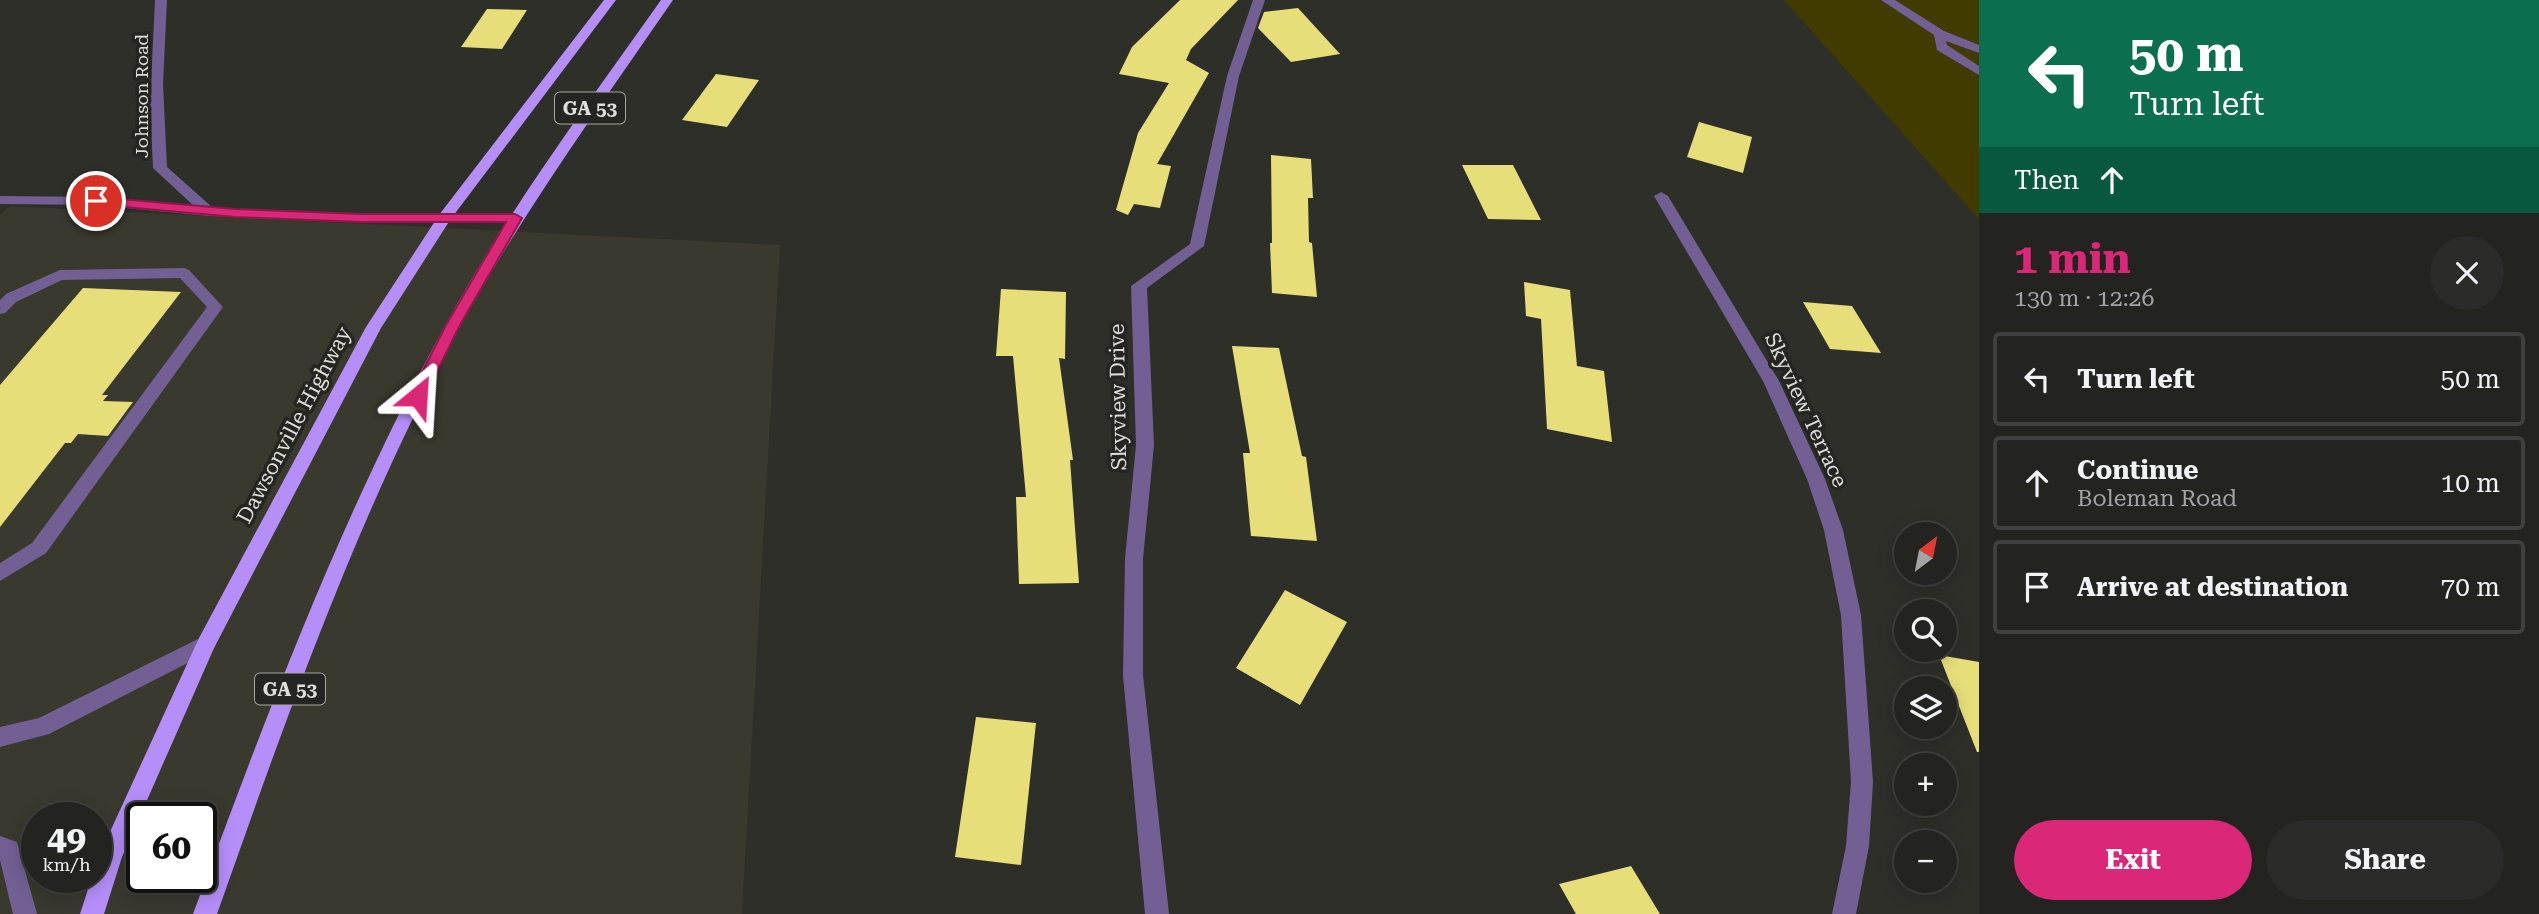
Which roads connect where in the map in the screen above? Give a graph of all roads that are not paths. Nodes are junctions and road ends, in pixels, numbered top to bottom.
1 (161, 0) edge
2 (610, 0) edge
3 (667, 0) edge
4 (1259, 0) edge
5 (1887, 0) edge
6 (1940, 34) junction
7 (1979, 49) edge
8 (1979, 71) edge
9 (1661, 196) dead end
10 (0, 200) edge
11 (209, 212) junction
12 (444, 218) junction
13 (515, 218) junction
14 (0, 309) edge
15 (0, 573) edge
16 (206, 644) junction
17 (0, 737) edge
18 (0, 847) edge
19 (25, 914) edge
20 (92, 914) edge
21 (205, 914) edge
22 (1157, 914) edge
23 (1844, 914) edge

1 - 11 street, Johnson Road
2 - 12 main road, Dawsonville Highway / GA 53
3 - 13 main road, GA 53
4 - 22 street, Skyview Drive
5 - 6 street
6 - 7 street
6 - 8 street
9 - 23 street, Skyview Terrace
10 - 11 street
11 - 12 street
12 - 13 street
12 - 16 main road, Dawsonville Highway / GA 53
13 - 21 main road, GA 53
14 - 15 street
16 - 17 street
16 - 20 main road, Dawsonville Highway / GA 53
18 - 19 street

